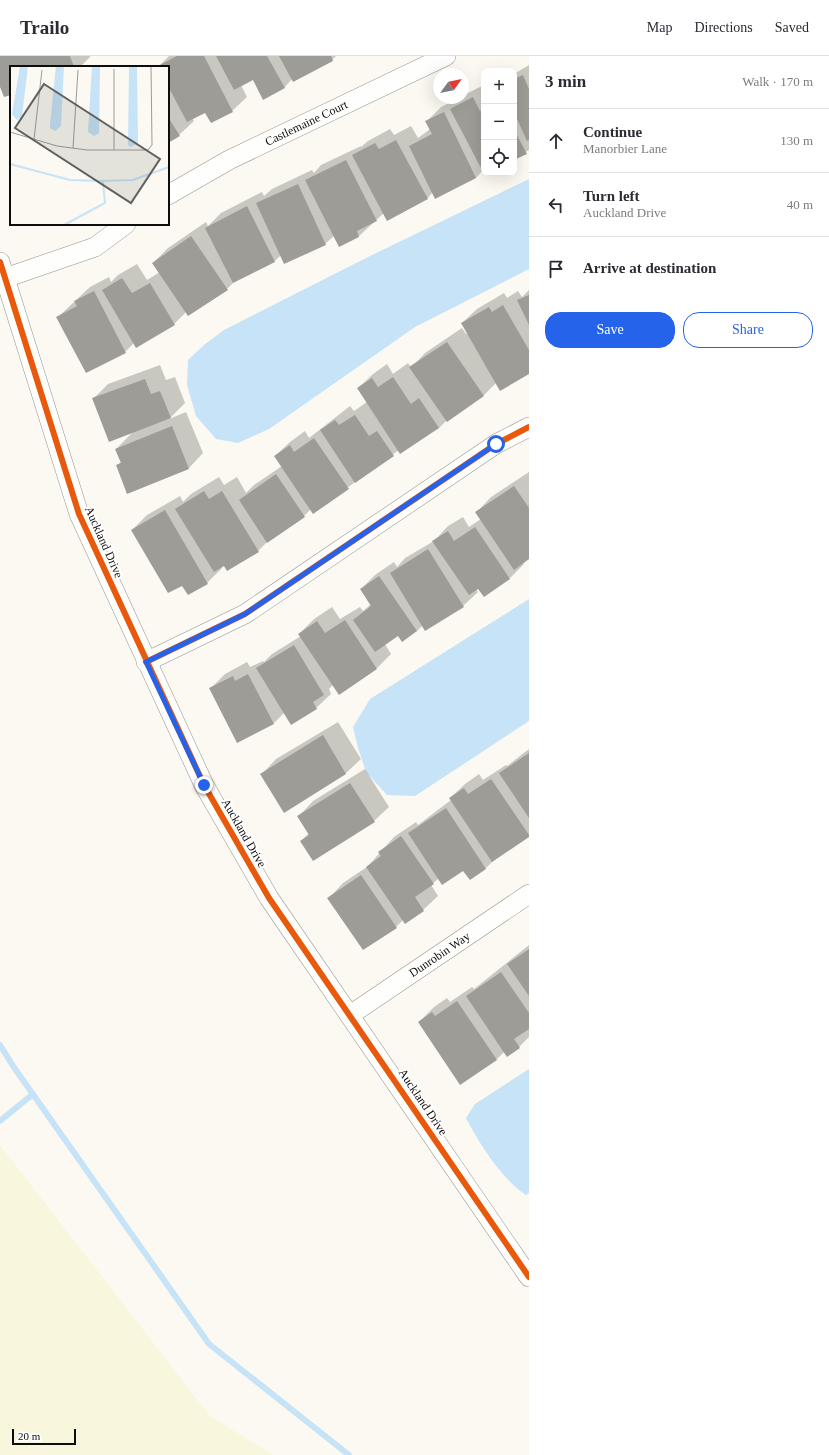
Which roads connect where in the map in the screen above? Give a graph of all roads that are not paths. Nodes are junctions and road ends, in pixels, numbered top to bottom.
1 (446, 56) edge
2 (169, 194) edge
3 (125, 225) edge
4 (2, 270) edge
5 (529, 428) edge
6 (146, 662) junction
7 (529, 894) edge
8 (350, 1015) junction
9 (529, 1277) edge

1 - 2 street, Castlemaine Court
3 - 4 street
4 - 6 street, Auckland Drive
5 - 6 street
6 - 8 street, Auckland Drive
7 - 8 street, Dunrobin Way
8 - 9 street, Auckland Drive

